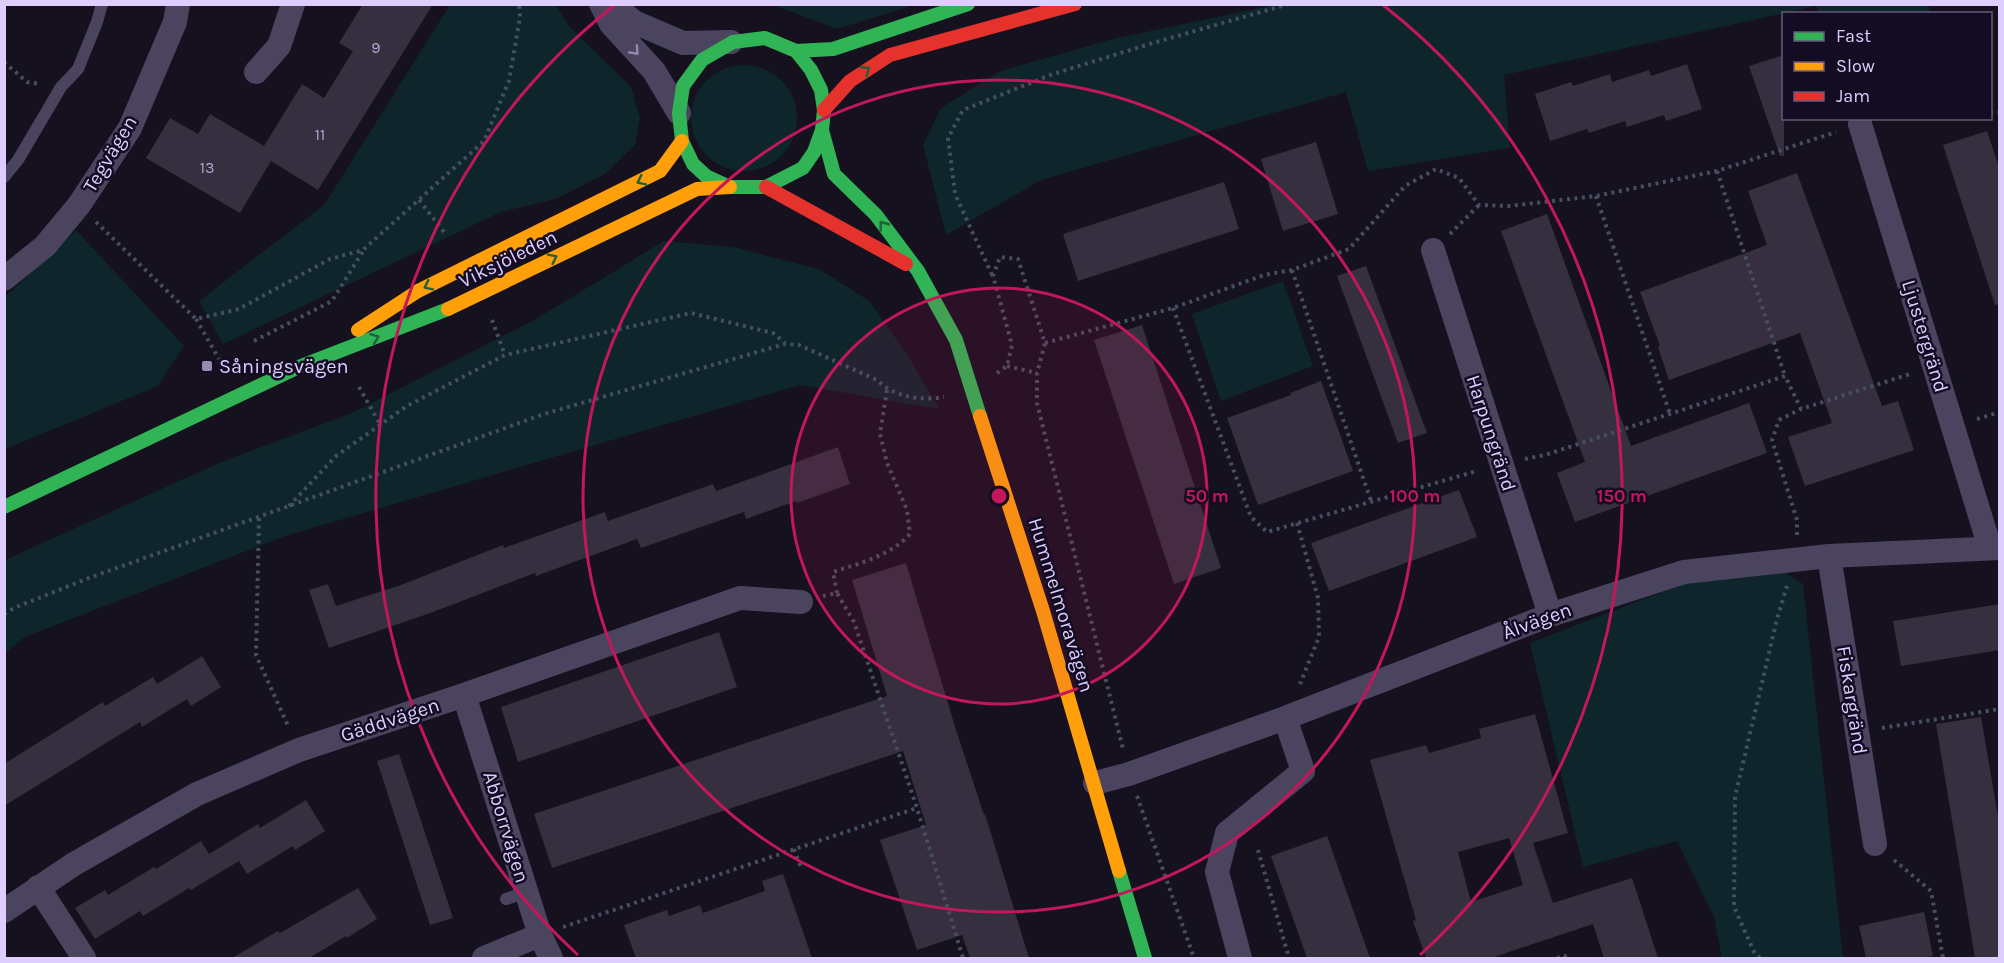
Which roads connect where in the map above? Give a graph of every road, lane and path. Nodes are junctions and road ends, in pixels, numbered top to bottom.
1 (102, 4) edge
2 (178, 4) edge
3 (292, 4) edge
4 (519, 4) edge
5 (601, 4) edge
6 (613, 4) edge
7 (968, 4) edge
8 (1075, 4) edge
9 (1289, 4) edge
10 (733, 42) junction
11 (796, 51) junction
12 (4, 62) edge
13 (256, 72) dead end
14 (61, 87) junction
15 (824, 110) junction
16 (679, 112) junction
17 (1860, 124) joint
18 (822, 130) junction
19 (681, 141) junction
20 (1717, 171) junction
21 (4, 177) edge
22 (730, 187) junction
23 (766, 187) junction
24 (1596, 196) junction
25 (419, 200) junction
26 (79, 205) junction
27 (1479, 205) junction
28 (444, 232) dead end
29 (363, 250) junction
30 (1433, 250) joint
31 (1292, 270) junction
32 (918, 271) junction
33 (993, 276) junction
34 (4, 279) edge
35 (488, 311) dead end
36 (196, 319) junction
37 (254, 341) dead end
38 (785, 344) junction
39 (1045, 344) junction
40 (505, 355) junction
41 (219, 359) dead end
42 (301, 366) junction
43 (1007, 366) junction
44 (1037, 373) junction
45 (993, 375) dead end
46 (1785, 376) dead end
47 (359, 387) dead end
48 (887, 390) junction
49 (944, 397) dead end
50 (1801, 409) dead end
51 (1670, 414) dead end
52 (381, 426) junction
53 (1371, 501) dead end
54 (288, 506) junction
55 (4, 507) edge
56 (259, 518) junction
57 (1298, 523) dead end
58 (1995, 548) edge
59 (1829, 556) junction
60 (1795, 560) junction
61 (837, 593) junction
62 (801, 602) joint
63 (4, 614) edge
64 (1550, 615) junction
65 (464, 695) junction
66 (2000, 709) edge
67 (1286, 718) junction
68 (1857, 732) junction
69 (299, 750) junction
70 (1129, 774) junction
71 (1095, 783) junction
72 (916, 808) junction
73 (1875, 844) joint
74 (794, 849) junction
75 (1258, 850) dead end
76 (801, 867) dead end
77 (38, 887) junction
78 (4, 911) edge
79 (540, 935) junction
80 (84, 958) edge
81 (484, 958) edge
82 (550, 958) edge
83 (963, 958) edge
84 (1145, 958) edge
85 (1194, 958) edge
86 (1240, 958) edge
87 (1289, 958) edge
88 (1557, 958) edge
89 (1565, 958) edge
90 (1760, 958) edge
91 (1943, 958) edge

1 - 14 lane
2 - 26 street, Tegvägen
3 - 13 street
4 - 25 path
5 -> 16 street
6 - 10 street
7 - 11 main road
15 -> 8 main road
9 - 33 path
10 - 11 main road
10 - 16 main road
11 - 15 main road
12 - 14 path
14 - 21 lane
15 - 18 main road
16 - 19 main road
17 - 20 path
17 - 58 street, Ljustergränd
18 - 23 main road
32 -> 18 main road, Hummelmoravägen
19 - 22 main road
19 -> 42 main road, Viksjöleden
20 - 24 path
20 - 46 path
22 - 23 main road
42 -> 22 main road, Viksjöleden
23 - 32 main road
24 - 27 path
24 - 51 path
25 - 28 path
25 - 29 path
26 - 34 street, Tegvägen
26 - 36 path
27 - 30 path
27 - 31 path
29 - 36 path
29 - 37 path
30 - 64 street, Harpungränd
31 - 39 path
31 - 53 path
32 - 71 main road, Hummelmoravägen
33 - 39 path
33 - 43 path
35 - 40 path
36 - 41 path
38 - 40 path
38 - 48 path
38 - 54 path
39 - 44 path
40 - 52 path
42 - 55 main road, Viksjöleden
43 - 44 path
43 - 45 path
44 - 70 path
47 - 52 path
48 - 49 path
48 - 61 path
50 - 60 path
52 - 54 path
54 - 56 path
56 - 63 path
56 - 69 path
57 - 67 path
58 - 59 street, Ålvägen
59 - 60 street, Ålvägen
59 - 68 street, Fiskargränd
60 - 64 street, Ålvägen
60 - 90 path
61 - 62 path
61 - 72 path
62 - 65 street, Gäddvägen
64 - 67 street, Ålvägen
65 - 69 street, Gäddvägen
65 - 79 street, Abborrvägen
66 - 68 path
67 - 70 street, Ålvägen
67 - 86 street
68 - 73 street, Fiskargränd
69 - 77 street, Gäddvägen
70 - 71 street, Ålvägen
70 - 85 path
71 - 84 main road, Hummelmoravägen
72 - 74 path
72 - 83 path
73 - 91 path
74 - 76 path
74 - 79 path
75 - 87 path
77 - 78 street, Gäddvägen
77 - 80 street
79 - 81 street
79 - 82 street, Abborrvägen
88 - 89 path

